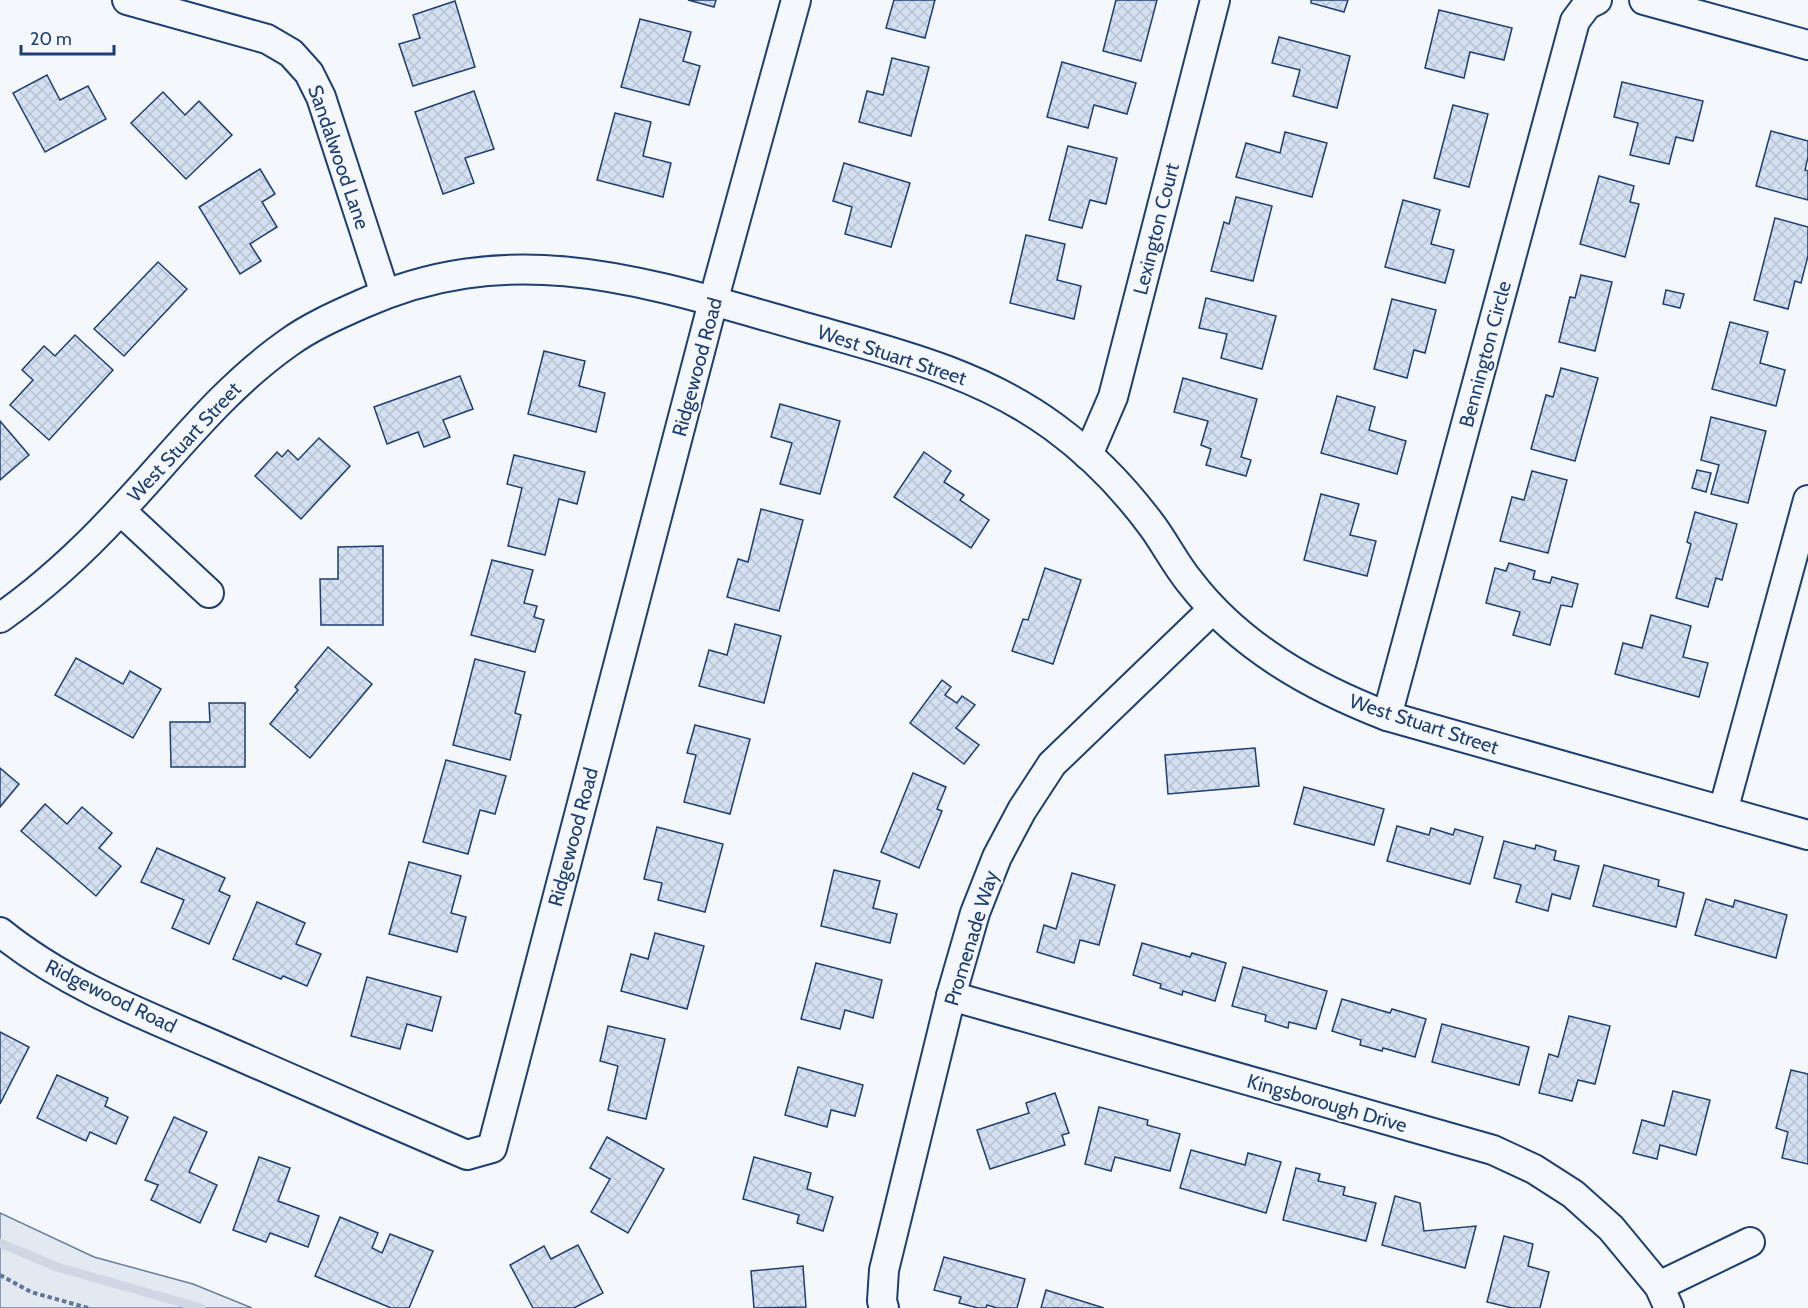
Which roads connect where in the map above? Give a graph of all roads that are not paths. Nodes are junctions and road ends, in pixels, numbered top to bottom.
1 (127, 0) edge
2 (796, 0) edge
3 (1215, 0) edge
4 (1597, 0) edge
5 (1644, 0) edge
6 (1808, 45) edge
7 (385, 294) junction
8 (713, 302) junction
9 (1088, 455) junction
10 (1808, 500) edge
11 (121, 511) junction
12 (209, 593) dead end
13 (1213, 609) junction
14 (0, 618) edge
15 (1387, 716) junction
16 (1724, 811) junction
17 (1808, 835) edge
18 (0, 932) edge
19 (951, 996) junction
20 (1750, 1242) dead end
21 (1664, 1297) edge
22 (884, 1308) edge

1 - 7 street, Sandalwood Lane
2 - 8 street, Ridgewood Road
3 - 9 street, Lexington Court
4 - 15 street, Bennington Circle
5 - 6 street
7 - 8 street, West Stuart Street
7 - 11 street, West Stuart Street
8 - 9 street, West Stuart Street
8 - 18 street, Ridgewood Road
9 - 13 street, West Stuart Street
10 - 16 street
11 - 12 street
11 - 14 street, West Stuart Street
13 - 15 street, West Stuart Street
13 - 19 street, Promenade Way
15 - 16 street, West Stuart Street
16 - 17 street, West Stuart Street
19 - 21 street, Kingsborough Drive
19 - 22 street, Promenade Way
20 - 21 street, Kingsborough Drive

